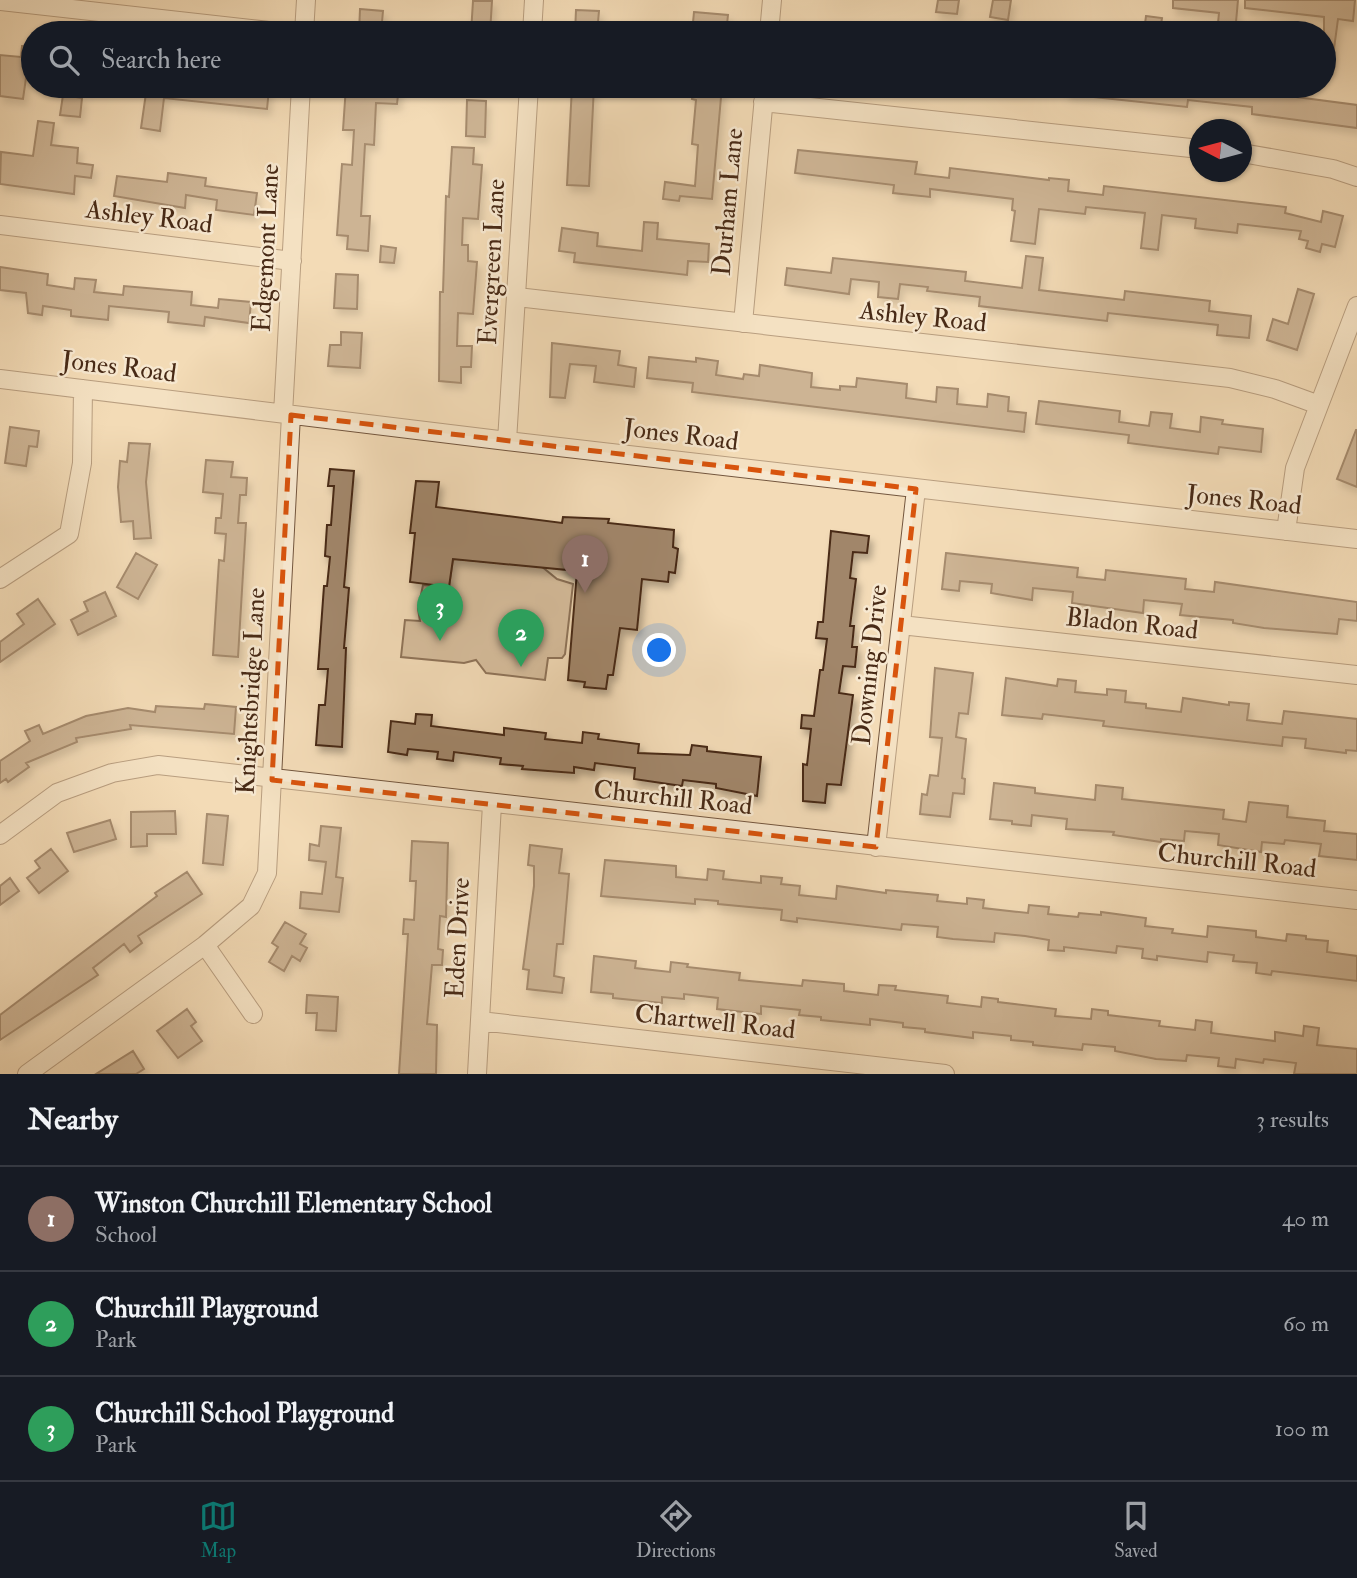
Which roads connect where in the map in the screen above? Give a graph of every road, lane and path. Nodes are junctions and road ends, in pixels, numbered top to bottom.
1 (306, 0) edge
2 (534, 0) edge
3 (772, 0) edge
4 (0, 1) edge
5 (90, 6) edge
6 (200, 21) edge
7 (305, 21) edge
8 (533, 21) edge
9 (770, 21) edge
10 (300, 98) edge
11 (528, 98) edge
12 (764, 98) edge
13 (796, 98) edge
14 (1189, 148) edge
15 (1252, 155) edge
16 (1357, 177) edge
17 (0, 225) edge
18 (292, 261) junction
19 (517, 297) junction
20 (1357, 306) edge
21 (743, 323) junction
22 (0, 379) edge
23 (83, 389) junction
24 (1319, 405) junction
25 (287, 414) junction
26 (507, 441) junction
27 (916, 489) junction
28 (1286, 531) junction
29 (1357, 538) edge
30 (0, 579) edge
31 (901, 625) junction
32 (1357, 675) edge
33 (272, 780) junction
34 (492, 804) junction
35 (0, 835) edge
36 (876, 847) junction
37 (1357, 900) edge
38 (205, 945) junction
39 (253, 1014) dead end
40 (480, 1021) junction
41 (27, 1074) edge
42 (477, 1074) edge
43 (945, 1074) edge

1 - 7 street
2 - 8 street
3 - 9 street
4 - 5 street
5 - 6 street
10 - 18 street, Edgemont Lane
11 - 19 street, Evergreen Lane
12 - 21 street, Durham Lane
13 - 14 street
15 - 16 street
17 - 18 street, Ashley Road
18 - 25 street, Edgemont Lane
19 - 21 street, Ashley Road
19 - 26 street, Evergreen Lane
20 - 24 street
21 - 24 street, Ashley Road
22 - 23 street, Jones Road
23 - 25 street, Jones Road
23 - 30 street
24 - 28 street
25 - 26 street, Jones Road
25 - 33 street, Knightsbridge Lane
26 - 27 street, Jones Road
27 - 28 street, Jones Road
27 - 31 street, Downing Drive
28 - 29 street, Jones Road
31 - 32 street, Bladon Road
31 - 36 street, Downing Drive
33 - 34 street, Churchill Road
33 - 35 street, Churchill Road
33 - 38 street, Knightsbridge Lane
34 - 36 street, Churchill Road
34 - 40 street, Eden Drive
36 - 37 street, Churchill Road
38 - 39 street
38 - 41 street, Knightsbridge Lane
40 - 42 street, Eden Drive
40 - 43 street, Chartwell Road

